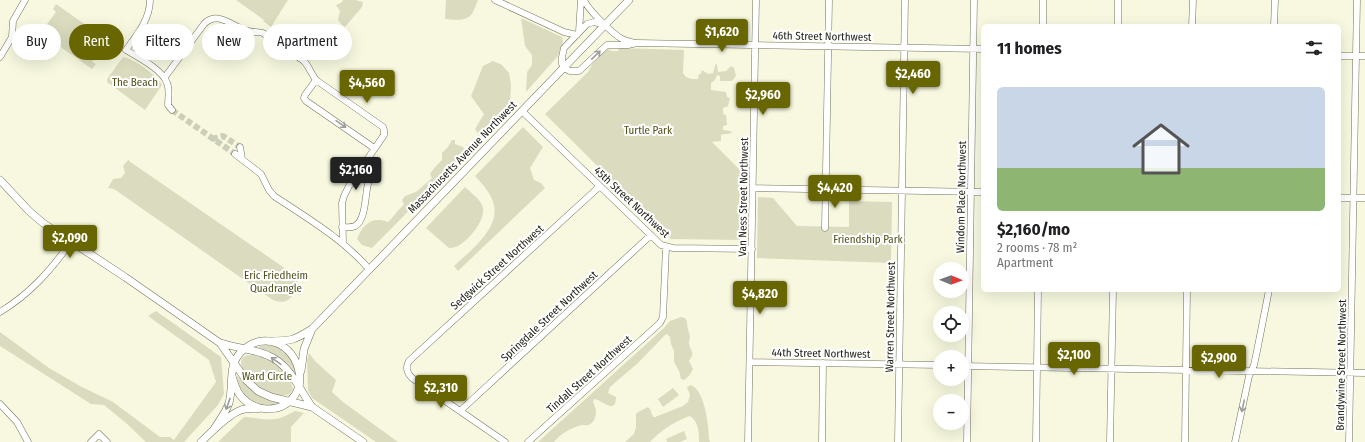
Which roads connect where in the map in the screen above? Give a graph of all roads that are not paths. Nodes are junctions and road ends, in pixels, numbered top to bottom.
1 (25, 0) edge
2 (150, 0) edge
3 (495, 0) edge
4 (581, 0) edge
5 (584, 0) edge
6 (629, 0) edge
7 (756, 0) edge
8 (830, 0) edge
9 (905, 0) edge
10 (974, 0) edge
11 (1043, 0) edge
12 (1118, 0) edge
13 (1193, 0) edge
14 (1275, 0) edge
15 (1357, 0) edge
16 (1043, 24) edge
17 (1118, 24) edge
18 (1192, 24) edge
19 (1274, 24) edge
20 (605, 25) junction
21 (564, 32) junction
22 (578, 33) junction
23 (637, 43) junction
24 (568, 44) junction
25 (755, 45) junction
26 (829, 47) junction
27 (904, 48) junction
28 (974, 49) junction
29 (981, 49) edge
30 (2, 54) edge
31 (1341, 56) edge
32 (1356, 56) junction
33 (1365, 56) edge
34 (564, 68) junction
35 (165, 78) junction
36 (316, 80) junction
37 (172, 110) dead end
38 (522, 111) junction
39 (240, 147) dead end
40 (374, 148) junction
41 (235, 154) tunnel mouth
42 (242, 159) junction
43 (0, 180) edge
44 (368, 184) dead end
45 (600, 186) junction
46 (753, 188) junction
47 (826, 189) junction
48 (902, 190) junction
49 (971, 191) junction
50 (981, 192) edge
51 (1341, 198) edge
52 (1354, 198) junction
53 (1365, 198) edge
54 (342, 228) junction
55 (825, 228) dead end
56 (651, 235) junction
57 (71, 242) junction
58 (343, 244) junction
59 (666, 247) junction
60 (752, 250) junction
61 (369, 269) junction
62 (1038, 292) edge
63 (1113, 292) edge
64 (1187, 292) edge
65 (1269, 292) edge
66 (0, 312) edge
67 (312, 329) junction
68 (268, 341) junction
69 (220, 343) junction
70 (243, 350) junction
71 (966, 350) edge
72 (750, 362) junction
73 (234, 363) junction
74 (823, 363) junction
75 (899, 365) junction
76 (933, 365) edge
77 (969, 366) edge
78 (1037, 367) junction
79 (1111, 368) junction
80 (1186, 370) junction
81 (1252, 371) junction
82 (1351, 372) junction
83 (1365, 373) edge
84 (232, 376) junction
85 (301, 379) junction
86 (966, 386) edge
87 (299, 388) junction
88 (289, 401) junction
89 (0, 404) edge
90 (312, 407) junction
91 (262, 409) junction
92 (460, 411) junction
93 (214, 429) junction
94 (28, 442) edge
95 (91, 442) edge
96 (107, 442) edge
97 (201, 442) edge
98 (363, 442) edge
99 (505, 442) edge
100 (528, 442) edge
101 (748, 442) edge
102 (822, 442) edge
103 (898, 442) edge
104 (967, 442) edge
105 (1036, 442) edge
106 (1110, 442) edge
107 (1185, 442) edge
108 (1235, 442) edge
109 (1349, 442) edge

1 - 30 street
2 - 35 street
3 - 21 street
4 - 22 street
5 - 20 street
6 - 20 main road, Massachusetts Avenue Northwest
7 - 25 street, Van Ness Street Northwest
8 - 26 street
9 - 27 street, Warren Street Northwest
10 - 28 street, Windom Place Northwest
11 - 16 street
12 - 17 street
13 - 18 street
14 - 19 street
15 - 32 street, Brandywine Street Northwest
20 - 22 street
20 - 23 street
20 - 34 main road, Massachusetts Avenue Northwest
21 - 22 street
21 - 24 street
22 - 24 street
23 - 25 street, 46th Street Northwest
34 -> 23 street
24 - 34 street
25 - 26 street, 46th Street Northwest
25 - 46 street, Van Ness Street Northwest
26 - 27 street, 46th Street Northwest
26 - 47 street
27 - 28 street, 46th Street Northwest
27 - 48 street, Warren Street Northwest
28 - 29 street, 46th Street Northwest
28 - 49 street, Windom Place Northwest
31 - 32 street
32 - 33 street
32 - 52 street, Brandywine Street Northwest
34 - 38 main road, Massachusetts Avenue Northwest
35 - 36 street
35 - 37 street
36 - 40 street
36 -> 40 street
38 - 45 street, 45th Street Northwest
38 - 61 main road, Massachusetts Avenue Northwest
39 - 42 street
40 - 54 street
41 - 42 street
42 - 58 street
43 - 57 main road
44 - 54 street
45 - 56 street, 45th Street Northwest
45 - 92 street, Sedgwick Street Northwest
46 - 47 street
46 - 60 street, Van Ness Street Northwest
47 - 48 street
47 - 55 street
48 - 49 street
48 - 75 street, Warren Street Northwest
49 - 50 street
49 - 71 street, Windom Place Northwest
51 - 52 street
52 - 53 street
52 - 82 street, Brandywine Street Northwest
54 - 58 street
56 - 59 street, 45th Street Northwest
56 - 92 street, Springdale Street Northwest
57 - 66 street
57 - 69 main road
58 - 61 street
59 - 60 street, 45th Street Northwest
59 - 100 street, Tindall Street Northwest
60 - 72 street, Van Ness Street Northwest
61 - 67 main road, Massachusetts Avenue Northwest
62 - 78 street
63 - 79 street
64 - 80 street
65 - 81 street
67 - 68 main road, Massachusetts Avenue Northwest
67 - 85 main road, Massachusetts Avenue Northwest
68 - 70 main road, Massachusetts Avenue Northwest
68 - 85 main road
69 - 70 main road
69 - 73 main road
70 - 73 main road
87 -> 70 main road
72 - 74 street, 44th Street Northwest
72 - 101 street, Van Ness Street Northwest
73 - 84 main road
73 - 88 main road
74 - 75 street, 44th Street Northwest
74 - 102 street
75 - 76 street, 44th Street Northwest
75 - 103 street, Warren Street Northwest
77 - 78 street
78 - 79 street
78 - 105 street
79 - 80 street
79 - 106 street
80 - 81 street
80 - 107 street
81 - 82 street
81 -> 108 street
82 - 83 street
82 - 109 street, Brandywine Street Northwest
84 - 91 main road
84 -> 93 main road
85 - 87 main road, Massachusetts Avenue Northwest
86 - 104 street, Windom Place Northwest
87 - 88 main road
87 - 90 main road
88 - 90 main road
88 - 91 main road
89 - 94 street
90 - 98 main road
91 - 93 main road
92 - 99 street
93 - 97 main road
95 - 96 street

